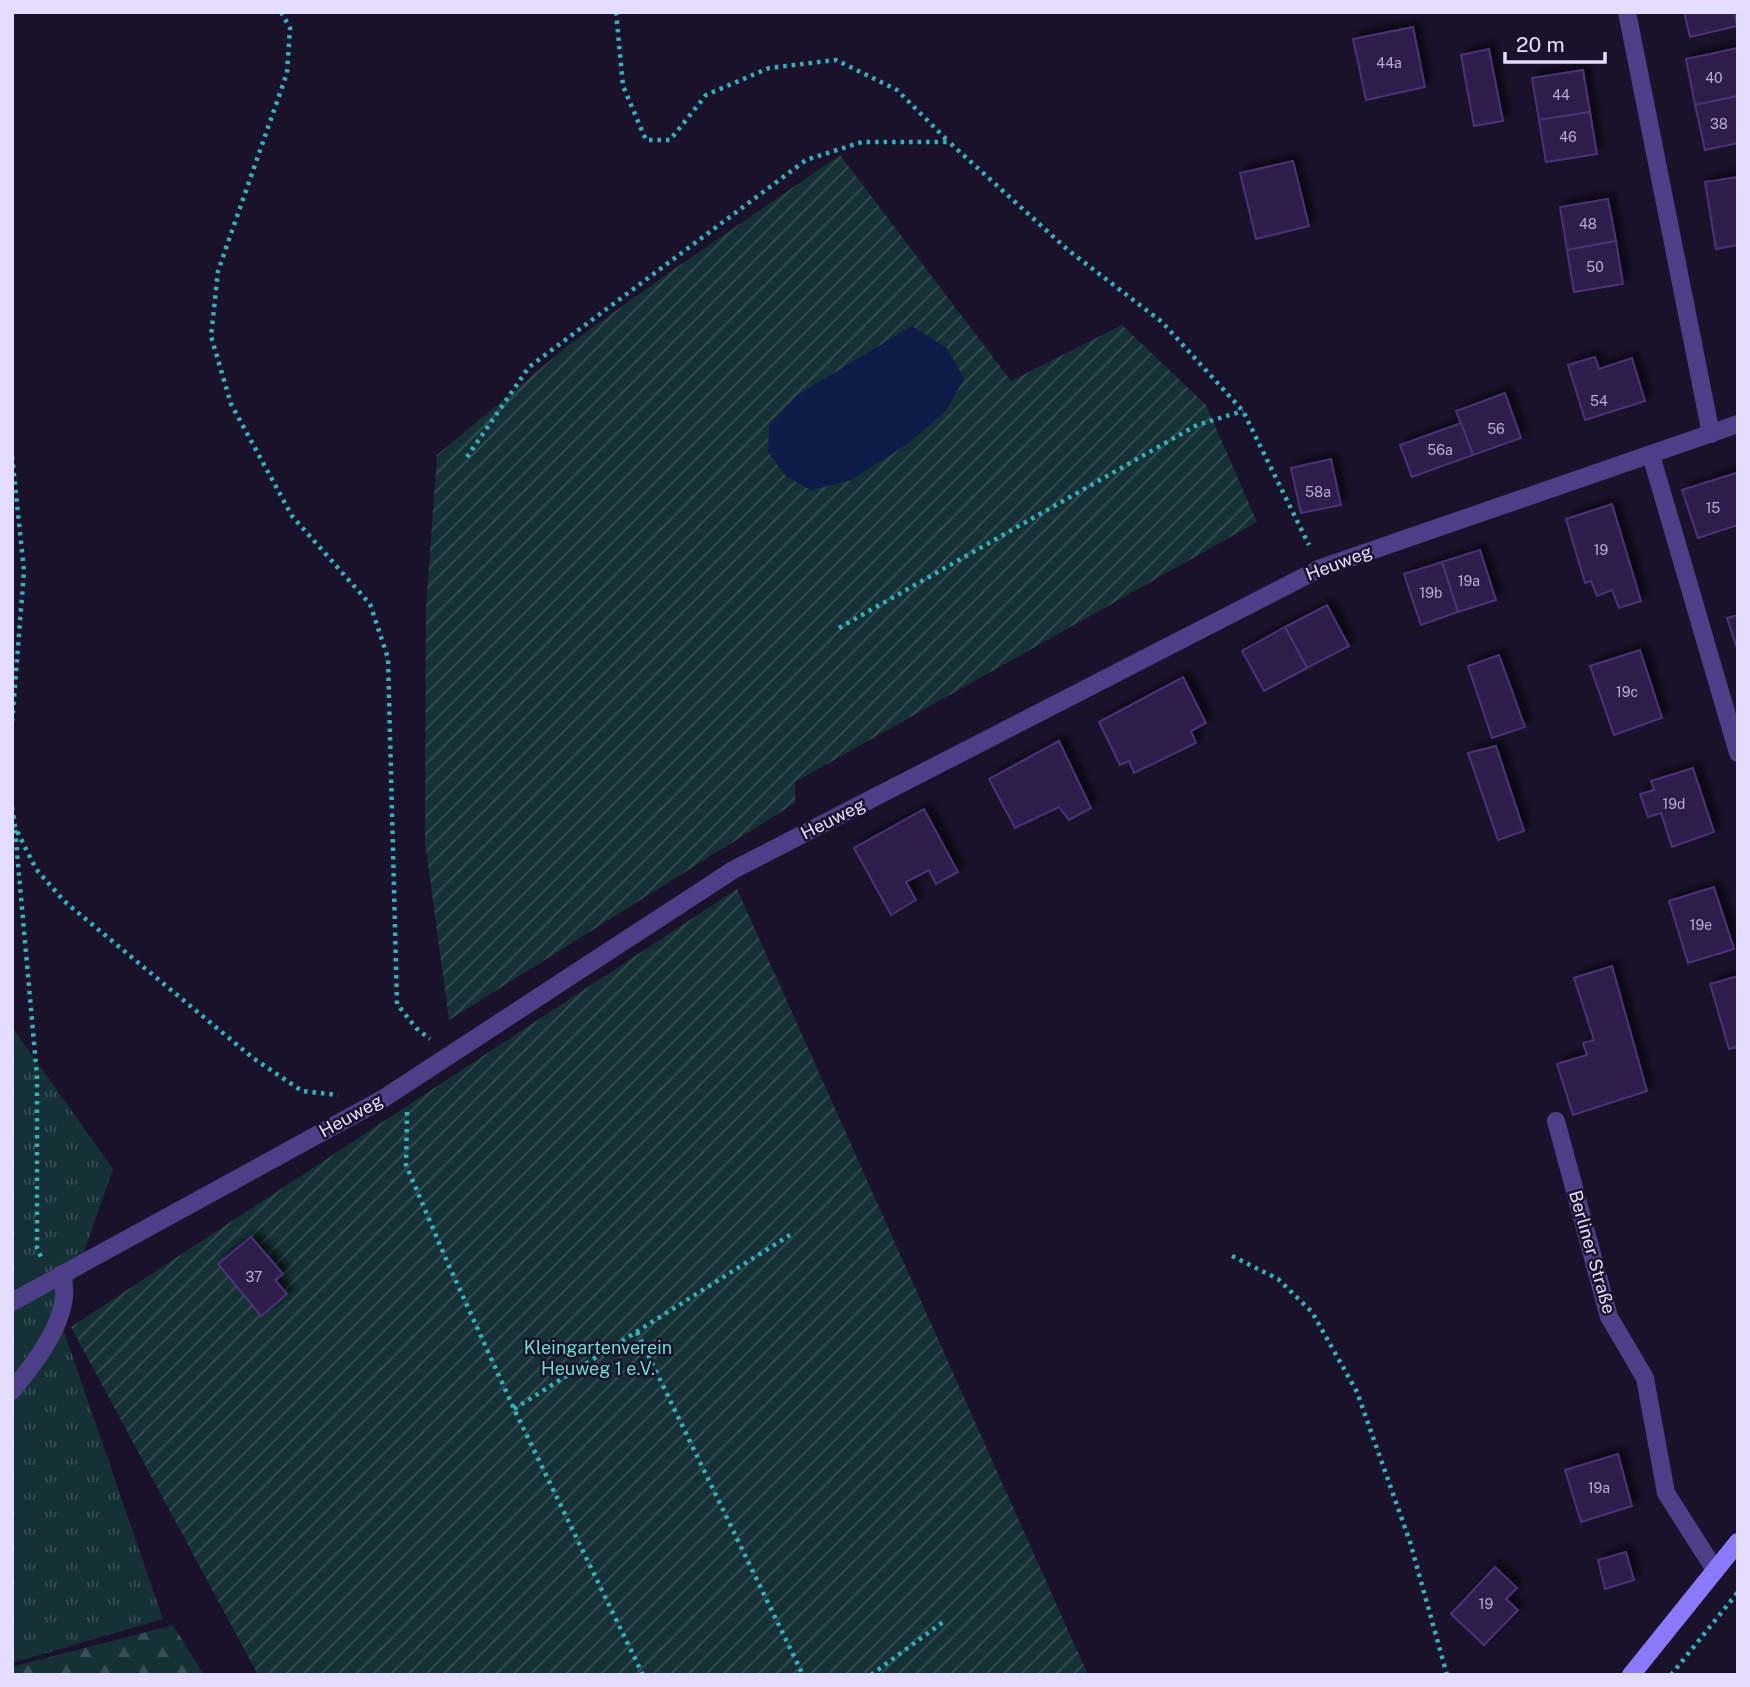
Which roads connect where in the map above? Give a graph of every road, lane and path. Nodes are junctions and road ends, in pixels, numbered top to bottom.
1 (281, 12) edge
2 (616, 12) edge
3 (1627, 12) edge
4 (948, 142) junction
5 (1243, 411) junction
6 (1738, 424) edge
7 (1711, 434) junction
8 (1651, 455) junction
9 (12, 456) edge
10 (467, 457) dead end
11 (1321, 568) junction
12 (839, 628) dead end
13 (12, 723) edge
14 (1738, 753) edge
15 (12, 807) edge
16 (15, 827) junction
17 (461, 1048) junction
18 (416, 1077) junction
19 (381, 1100) junction
20 (1556, 1121) dead end
21 (790, 1235) dead end
22 (1232, 1256) dead end
23 (55, 1278) junction
24 (12, 1301) edge
25 (637, 1332) junction
26 (12, 1391) edge
27 (514, 1409) junction
28 (1738, 1542) edge
29 (1715, 1570) junction
30 (1738, 1592) edge
31 (943, 1622) dead end
32 (643, 1675) edge
33 (803, 1675) edge
34 (871, 1675) edge
35 (1447, 1675) edge
36 (1631, 1675) edge
37 (1671, 1675) edge

1 - 17 path
2 - 4 path
3 - 7 street
4 - 5 path
4 - 10 path
5 - 11 path
5 - 12 path
6 - 7 street, Heuweg
7 - 8 street, Heuweg
8 - 11 street, Heuweg
8 - 14 street
9 - 13 path
11 - 17 street, Heuweg
15 - 16 path
16 - 19 path
16 - 23 path
17 - 18 street, Heuweg
18 - 19 street, Heuweg
18 - 27 path
19 - 23 street, Heuweg
20 - 29 street, Berliner Straße
21 - 25 path
22 - 35 path
23 - 24 street, Heuweg
23 - 26 street
25 - 27 path
25 - 33 path
27 - 32 path
28 - 29 main road
29 - 36 main road
30 - 37 path
31 - 34 path

